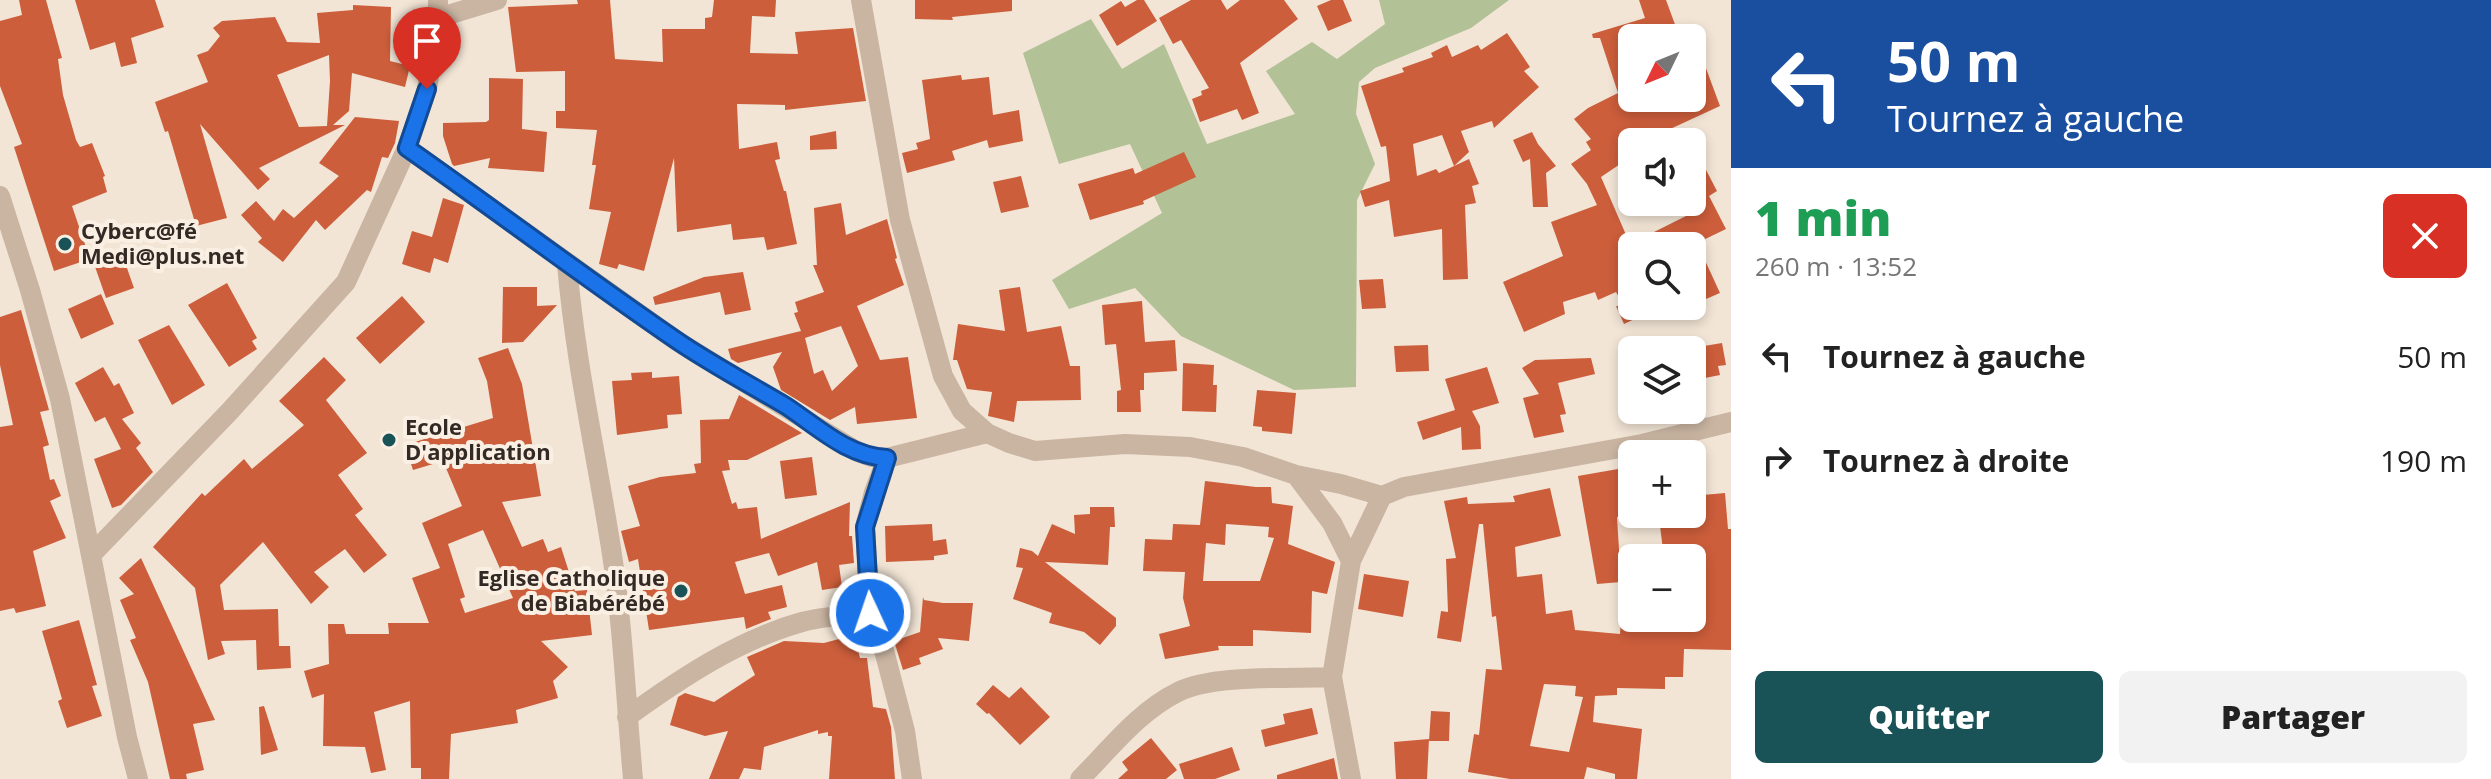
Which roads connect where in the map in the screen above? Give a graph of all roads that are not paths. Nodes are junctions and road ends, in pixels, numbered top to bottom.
1 (497, 0) edge
2 (861, 0) edge
3 (438, 9) edge
4 (407, 148) junction
5 (0, 196) edge
6 (567, 264) junction
7 (1731, 422) edge
8 (987, 433) junction
9 (887, 458) junction
10 (1296, 475) junction
11 (1382, 496) junction
12 (91, 555) junction
13 (1351, 561) junction
14 (870, 613) junction
15 (1332, 677) junction
16 (627, 717) junction
17 (138, 779) edge
18 (633, 779) edge
19 (912, 779) edge
20 (1080, 779) edge
21 (1351, 779) edge

1 - 3 street
2 - 8 street
3 - 4 street
4 - 6 street
4 - 12 street
5 - 12 street
6 - 9 street
6 - 16 street
7 - 11 street
8 - 9 street
8 - 10 street
9 - 14 street
10 - 11 street
10 - 13 street
11 - 13 street
12 - 17 street
13 - 15 street
14 - 16 street
14 - 19 street
15 - 20 street
15 - 21 street
16 - 18 street

